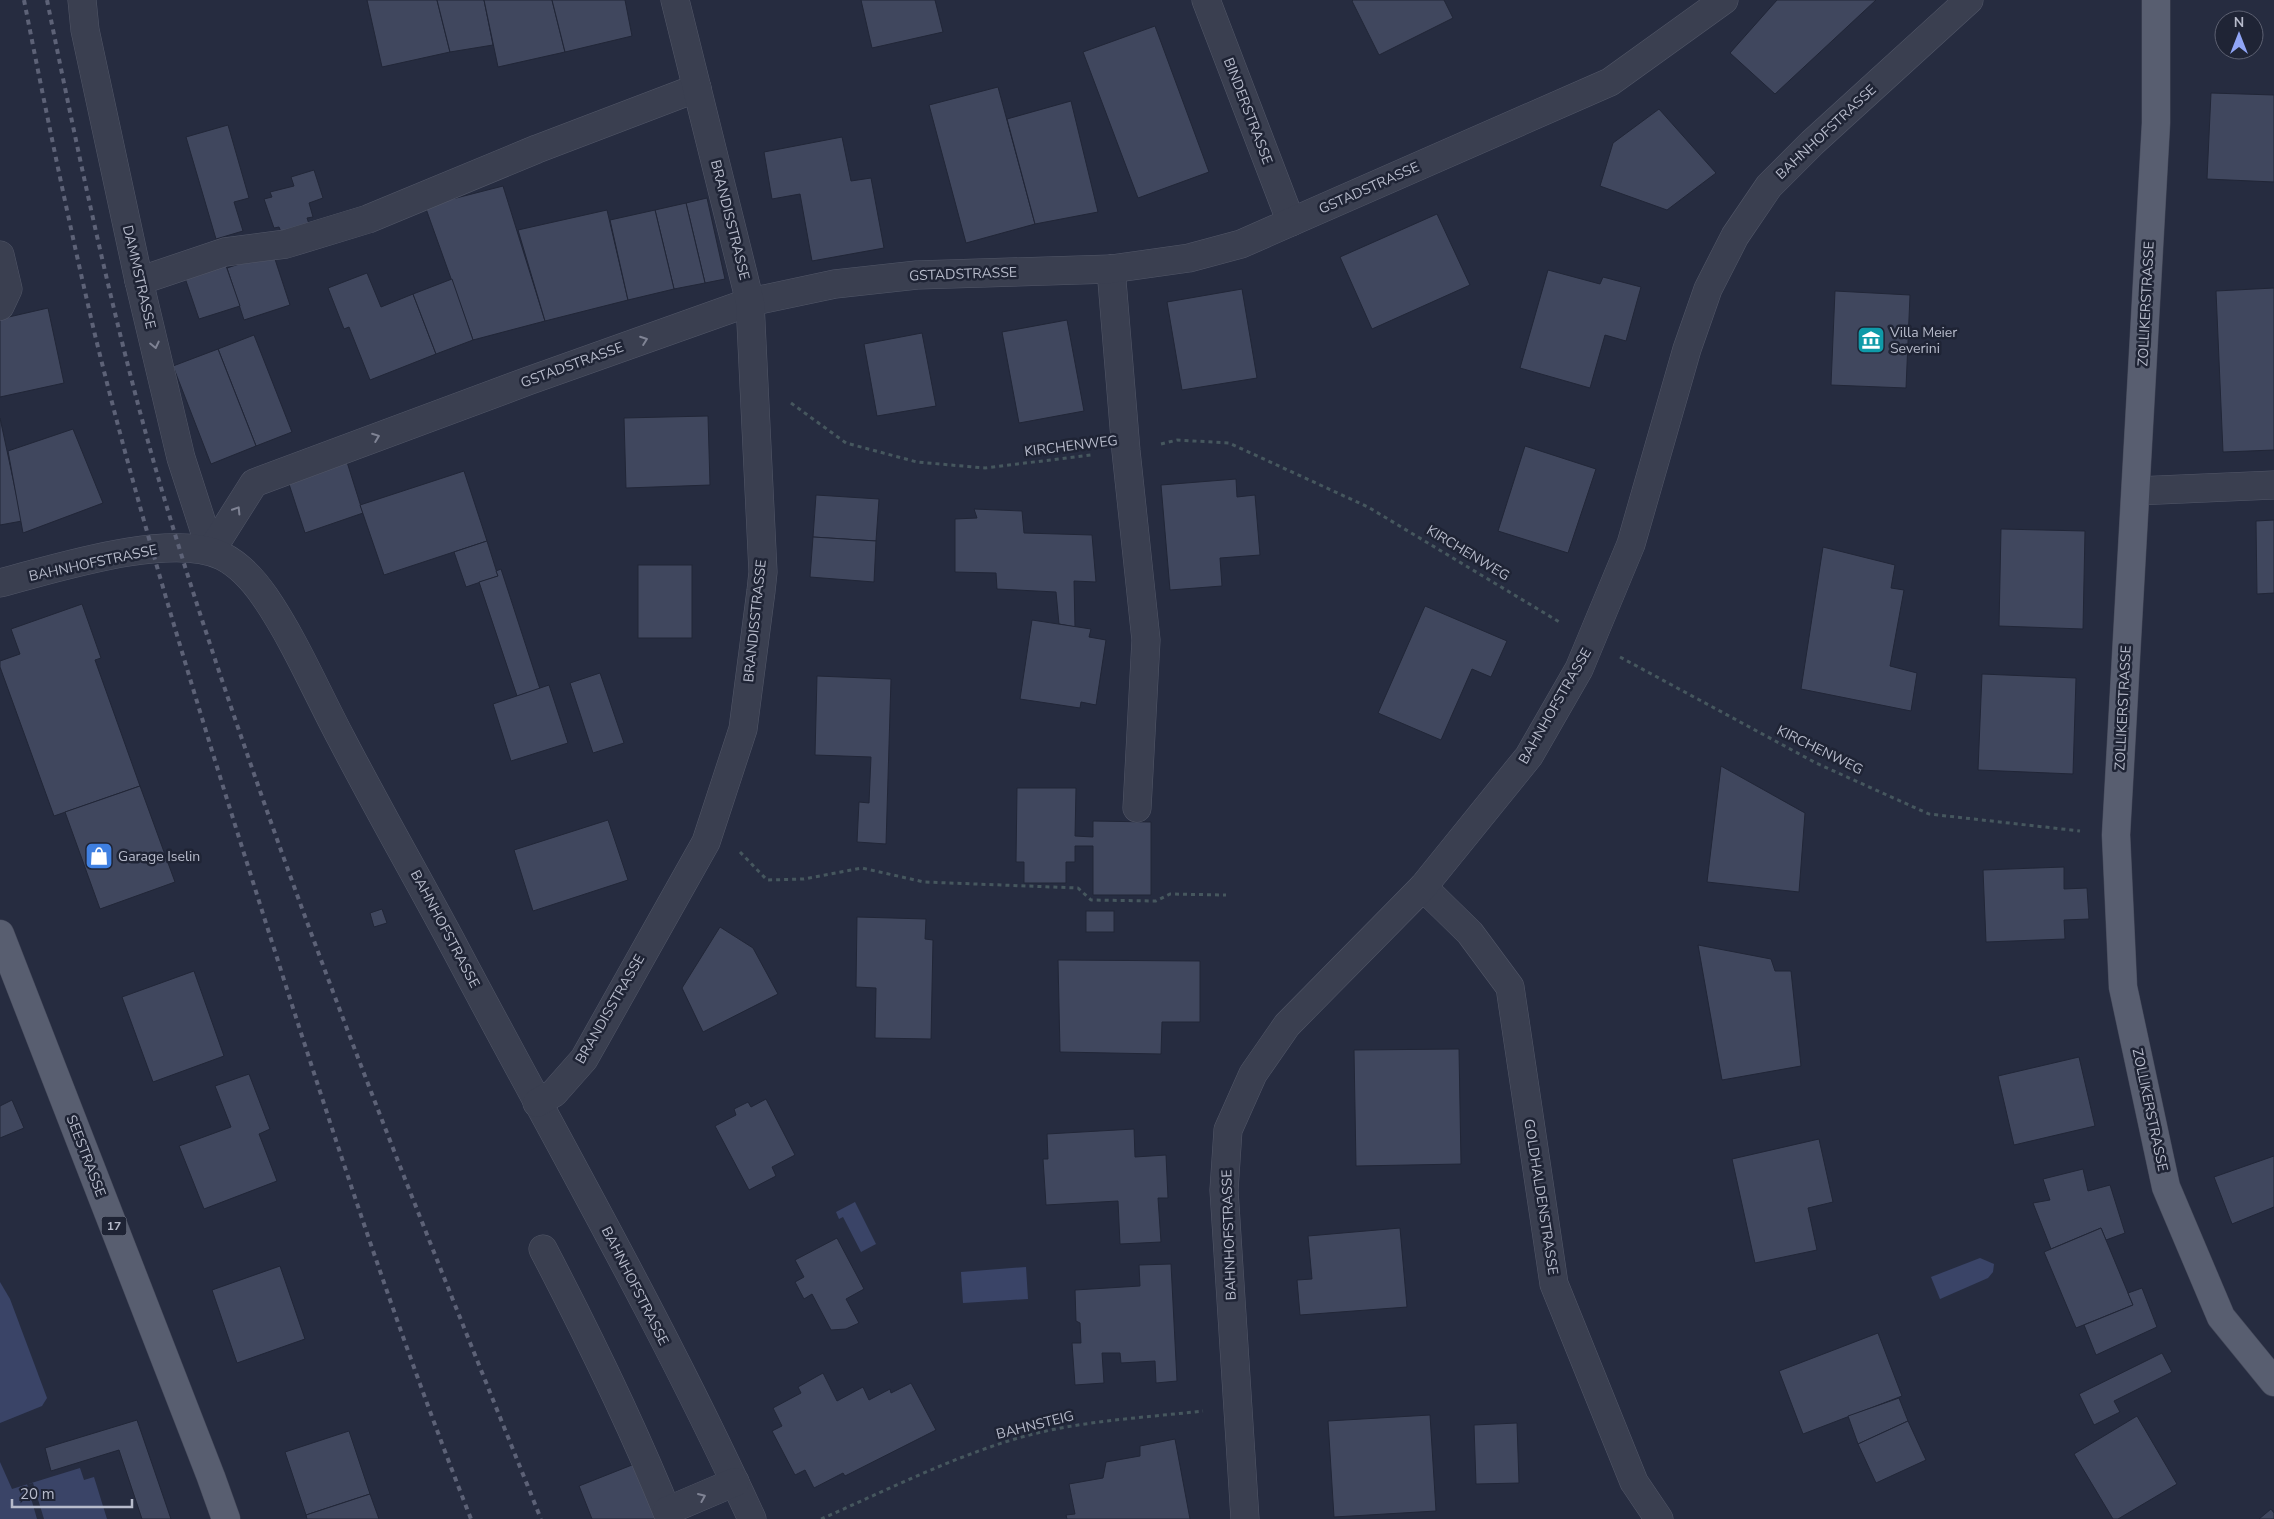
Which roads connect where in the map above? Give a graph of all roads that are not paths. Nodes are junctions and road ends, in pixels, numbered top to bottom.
1 (82, 0) edge
2 (676, 0) edge
3 (1206, 0) edge
4 (1724, 0) edge
5 (1969, 0) edge
6 (2156, 0) edge
7 (697, 88) junction
8 (1291, 222) junction
9 (0, 255) edge
10 (1111, 269) junction
11 (139, 280) junction
12 (750, 302) junction
13 (0, 306) edge
14 (2274, 485) edge
15 (2136, 491) junction
16 (211, 551) junction
17 (0, 583) edge
18 (1137, 808) dead end
19 (1423, 886) junction
20 (0, 934) edge
21 (537, 1103) junction
22 (543, 1249) dead end
23 (2274, 1382) edge
24 (736, 1482) junction
25 (669, 1515) edge
26 (226, 1519) edge
27 (752, 1519) edge
28 (1246, 1519) edge
29 (1659, 1519) edge

1 - 11 street, DAMMSTRASSE
2 - 7 street, BRANDISSTRASSE
3 - 8 street, BINDERSTRASSE
4 - 8 street, GSTADSTRASSE
5 - 19 street, BAHNHOFSTRASSE
6 - 15 main road, ZOLLIKERSTRASSE
7 - 11 street
7 - 12 street, BRANDISSTRASSE
8 - 10 street, GSTADSTRASSE
9 - 13 street
10 - 12 street, GSTADSTRASSE
10 - 18 street
11 -> 16 street, DAMMSTRASSE
16 -> 12 street, GSTADSTRASSE
12 - 21 street, BRANDISSTRASSE
14 - 15 street
15 - 23 main road, ZOLLIKERSTRASSE
16 - 17 street, BAHNHOFSTRASSE
16 - 21 street, BAHNHOFSTRASSE
19 - 28 street, BAHNHOFSTRASSE
19 - 29 street, GOLDHALDENSTRASSE
20 - 26 main road, SEESTRASSE / 17
21 - 24 street, BAHNHOFSTRASSE
22 - 25 street
25 -> 24 street
24 - 27 street, BAHNHOFSTRASSE

